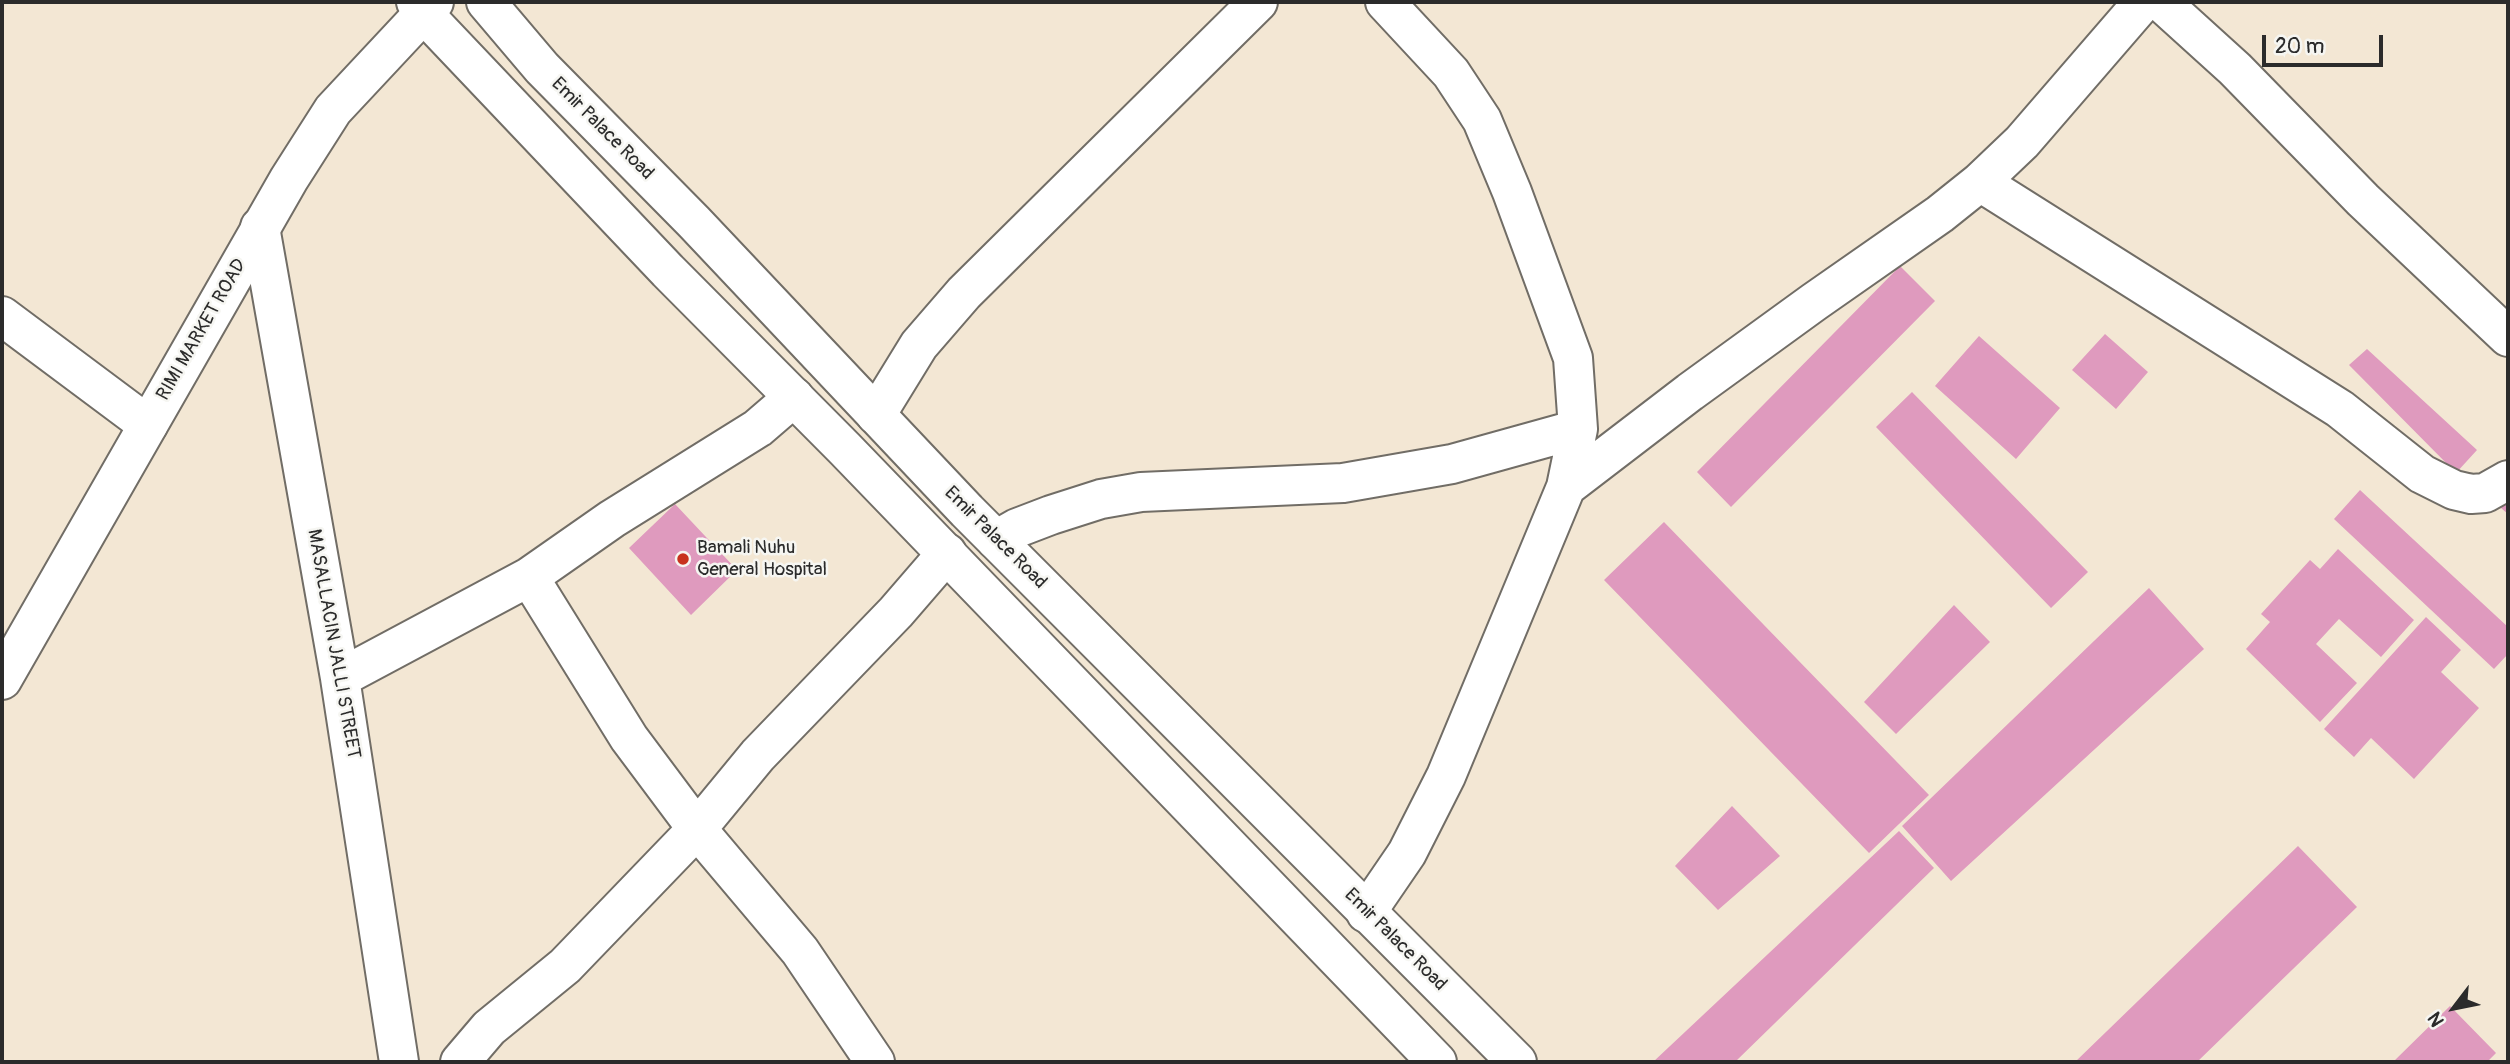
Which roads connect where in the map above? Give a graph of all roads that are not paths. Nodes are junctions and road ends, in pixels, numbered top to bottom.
1 (486, 2) edge
2 (1385, 2) edge
3 (2143, 2) edge
4 (2161, 2) edge
5 (1252, 4) edge
6 (424, 5) edge
7 (1980, 182) junction
8 (260, 228) junction
9 (2, 316) edge
10 (2508, 337) edge
11 (794, 397) junction
12 (876, 415) junction
13 (148, 425) junction
14 (1578, 429) junction
15 (2508, 480) edge
16 (1566, 487) junction
17 (996, 540) junction
18 (947, 554) junction
19 (529, 577) junction
20 (340, 678) junction
21 (2, 680) edge
22 (698, 829) junction
23 (1366, 913) junction
24 (399, 1062) edge
25 (460, 1062) edge
26 (875, 1062) edge
27 (1437, 1062) edge
28 (1517, 1062) edge

1 - 12 street, Emir Palace Road
2 - 14 street
3 - 7 street
4 - 10 street
5 - 12 street
6 - 8 street, RIMI MARKET ROAD
6 - 11 street
7 - 15 street
7 - 16 street
8 - 13 street, RIMI MARKET ROAD
8 - 20 street, MASALLACIN JALLI STREET
9 - 13 street
11 - 18 street
11 - 19 street
12 - 17 street, Emir Palace Road
13 - 21 street, RIMI MARKET ROAD
14 - 16 street
14 - 17 street
16 - 23 street
17 - 23 street, Emir Palace Road
18 - 22 street
18 - 27 street
19 - 20 street
19 - 22 street
20 - 24 street, MASALLACIN JALLI STREET
22 - 25 street
22 - 26 street
23 - 28 street, Emir Palace Road

